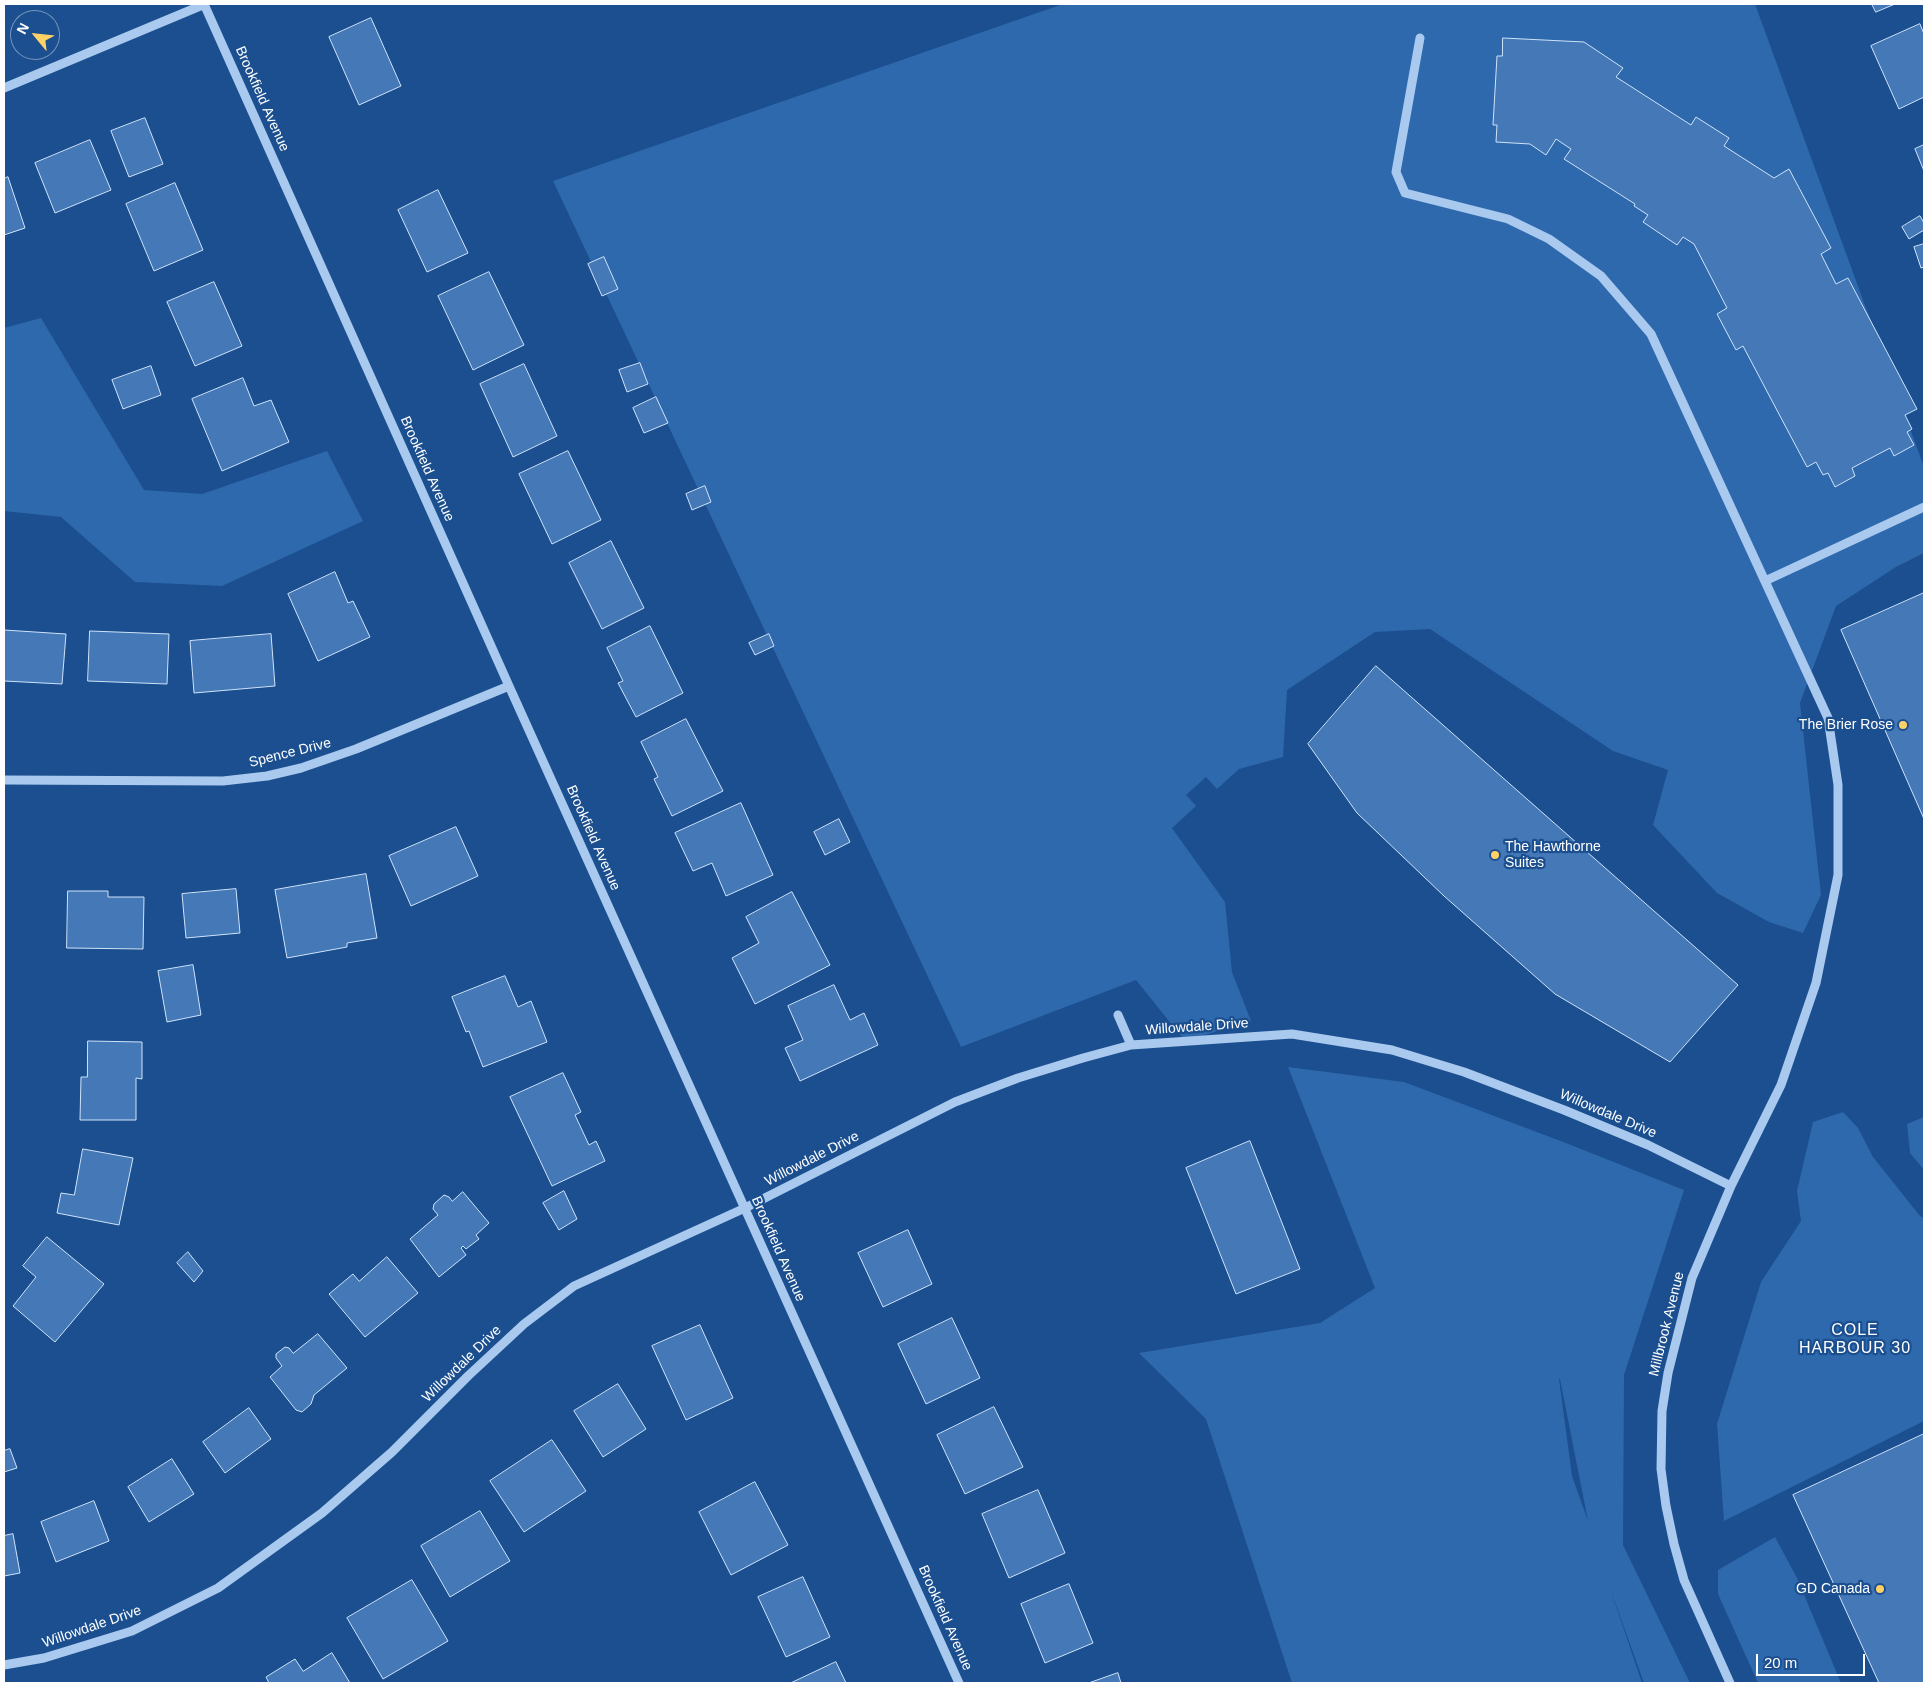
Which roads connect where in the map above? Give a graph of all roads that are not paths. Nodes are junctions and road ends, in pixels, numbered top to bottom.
1 (204, 4) edge
2 (1420, 38) dead end
3 (4, 88) edge
4 (1924, 507) edge
5 (1765, 581) junction
6 (509, 686) junction
7 (4, 780) edge
8 (1118, 1015) dead end
9 (1131, 1045) junction
10 (1731, 1186) junction
11 (745, 1208) junction
12 (4, 1665) edge
13 (959, 1683) edge
14 (1730, 1683) edge

1 - 3 street
1 - 6 street, Brookfield Avenue
2 - 5 street, Millbrook Avenue
4 - 5 street
5 - 10 street, Millbrook Avenue
6 - 7 street, Spence Drive
6 - 11 street, Brookfield Avenue
8 - 9 street
9 - 10 street, Willowdale Drive
9 - 11 street, Willowdale Drive
10 - 14 street, Millbrook Avenue
11 - 12 street, Willowdale Drive
11 - 13 street, Brookfield Avenue

